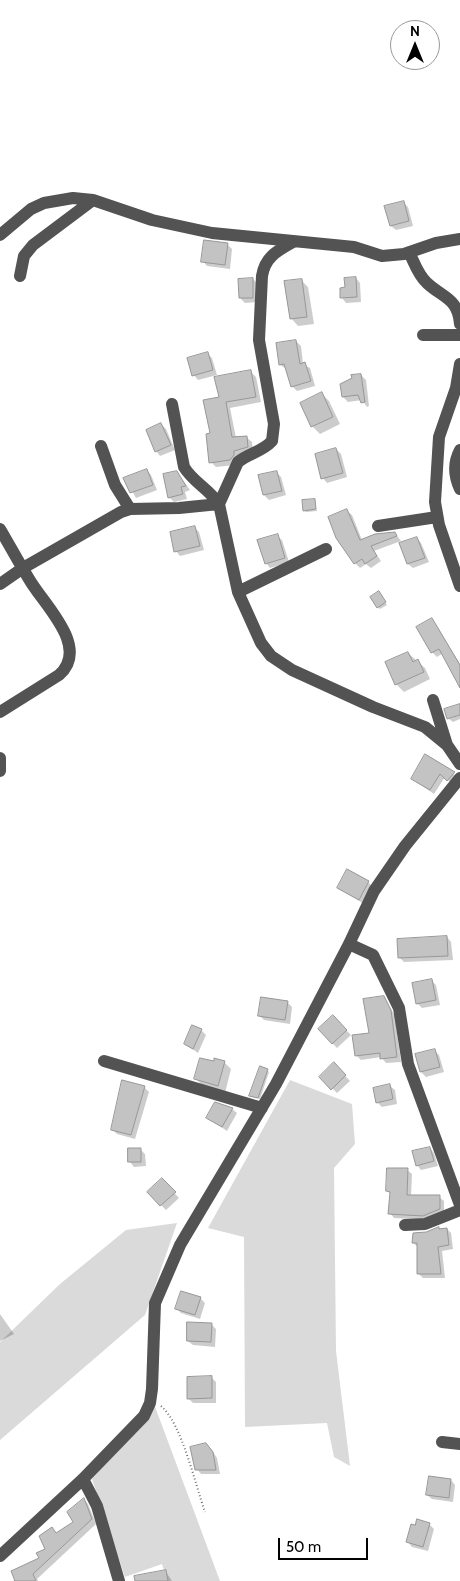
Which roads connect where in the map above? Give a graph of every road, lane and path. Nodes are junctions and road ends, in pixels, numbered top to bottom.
1 (93, 200) junction
2 (0, 235) edge
3 (460, 239) edge
4 (293, 242) junction
5 (410, 252) junction
6 (20, 276) dead end
7 (460, 324) edge
8 (423, 335) dead end
9 (460, 335) edge
10 (460, 364) edge
11 (172, 404) dead end
12 (102, 446) dead end
13 (460, 450) edge
14 (460, 489) edge
15 (219, 504) junction
16 (130, 509) junction
17 (437, 517) junction
18 (378, 526) dead end
19 (0, 530) edge
20 (326, 548) dead end
21 (23, 568) junction
22 (0, 584) edge
23 (460, 586) edge
24 (238, 592) junction
25 (433, 700) dead end
26 (0, 712) edge
27 (447, 744) junction
28 (0, 758) edge
29 (460, 764) edge
30 (0, 771) edge
31 (460, 778) edge
32 (349, 944) junction
33 (104, 1062) dead end
34 (262, 1108) junction
35 (460, 1206) edge
36 (460, 1210) edge
37 (405, 1225) dead end
38 (150, 1397) junction
39 (442, 1442) dead end
40 (460, 1444) edge
41 (83, 1478) junction
42 (204, 1512) dead end
43 (0, 1556) edge
44 (119, 1581) edge

1 - 2 street
1 - 4 street
1 - 6 street
3 - 5 street
4 - 5 street
4 - 15 street
5 - 7 street
8 - 9 street
10 - 17 street
11 - 15 street
12 - 16 street
13 - 14 street
15 - 16 street
15 - 24 street
16 - 21 street
17 - 18 street
17 - 23 street
19 - 21 street
20 - 24 street
21 - 22 street
21 - 26 street
24 - 27 street
25 - 27 street
27 - 29 street
28 - 30 street
31 - 32 street
32 - 34 street
32 - 35 street
33 - 34 street
34 - 38 street
36 - 37 street
38 - 41 street
38 - 42 path
39 - 40 street
41 - 43 street
41 - 44 street

